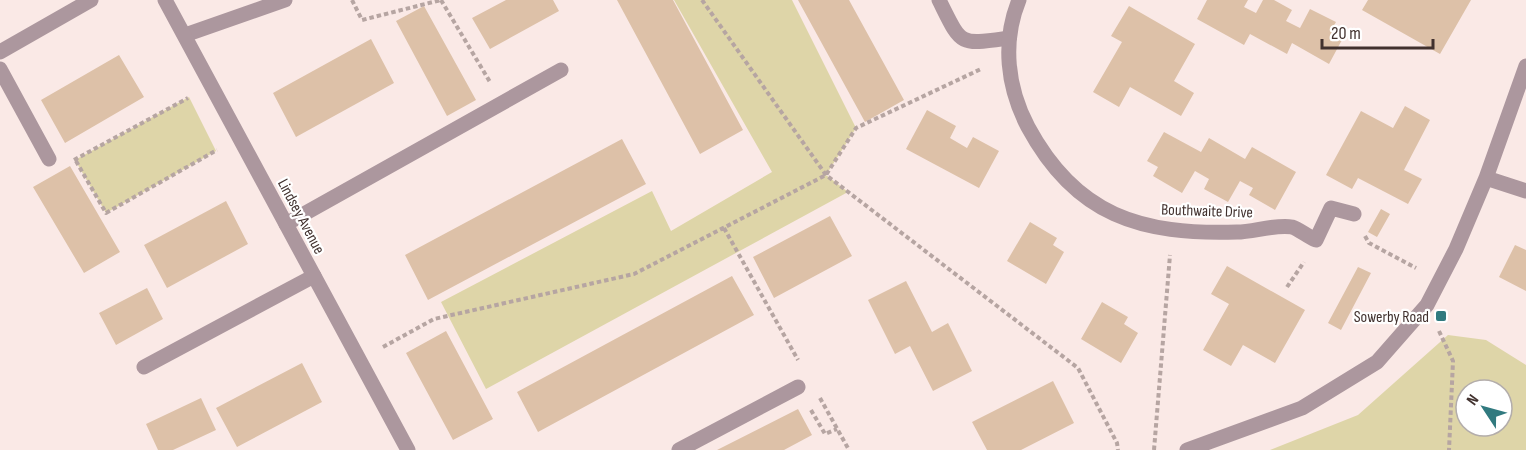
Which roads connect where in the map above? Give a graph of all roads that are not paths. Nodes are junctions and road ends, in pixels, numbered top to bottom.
1 (91, 0) edge
2 (165, 0) edge
3 (285, 0) edge
4 (939, 0) edge
5 (1019, 0) edge
6 (185, 35) junction
7 (1009, 38) junction
8 (0, 52) edge
9 (1526, 66) edge
10 (0, 69) edge
11 (561, 70) dead end
12 (49, 159) road end
13 (1486, 178) junction
14 (1526, 191) edge
15 (1354, 214) dead end
16 (286, 224) junction
17 (314, 276) junction
18 (144, 367) dead end
19 (798, 387) road end
20 (408, 450) edge
21 (679, 450) edge
22 (1187, 450) edge

1 - 8 street
2 - 6 street, Lindsey Avenue
3 - 6 street
4 - 7 street
5 - 7 street, Bouthwaite Drive
6 - 16 street, Lindsey Avenue
7 - 15 street, Bouthwaite Drive
9 - 13 street
10 - 12 street
11 - 16 street
13 - 14 street
13 - 22 street
16 - 17 street, Lindsey Avenue
17 - 18 street
17 - 20 street, Lindsey Avenue
19 - 21 street

